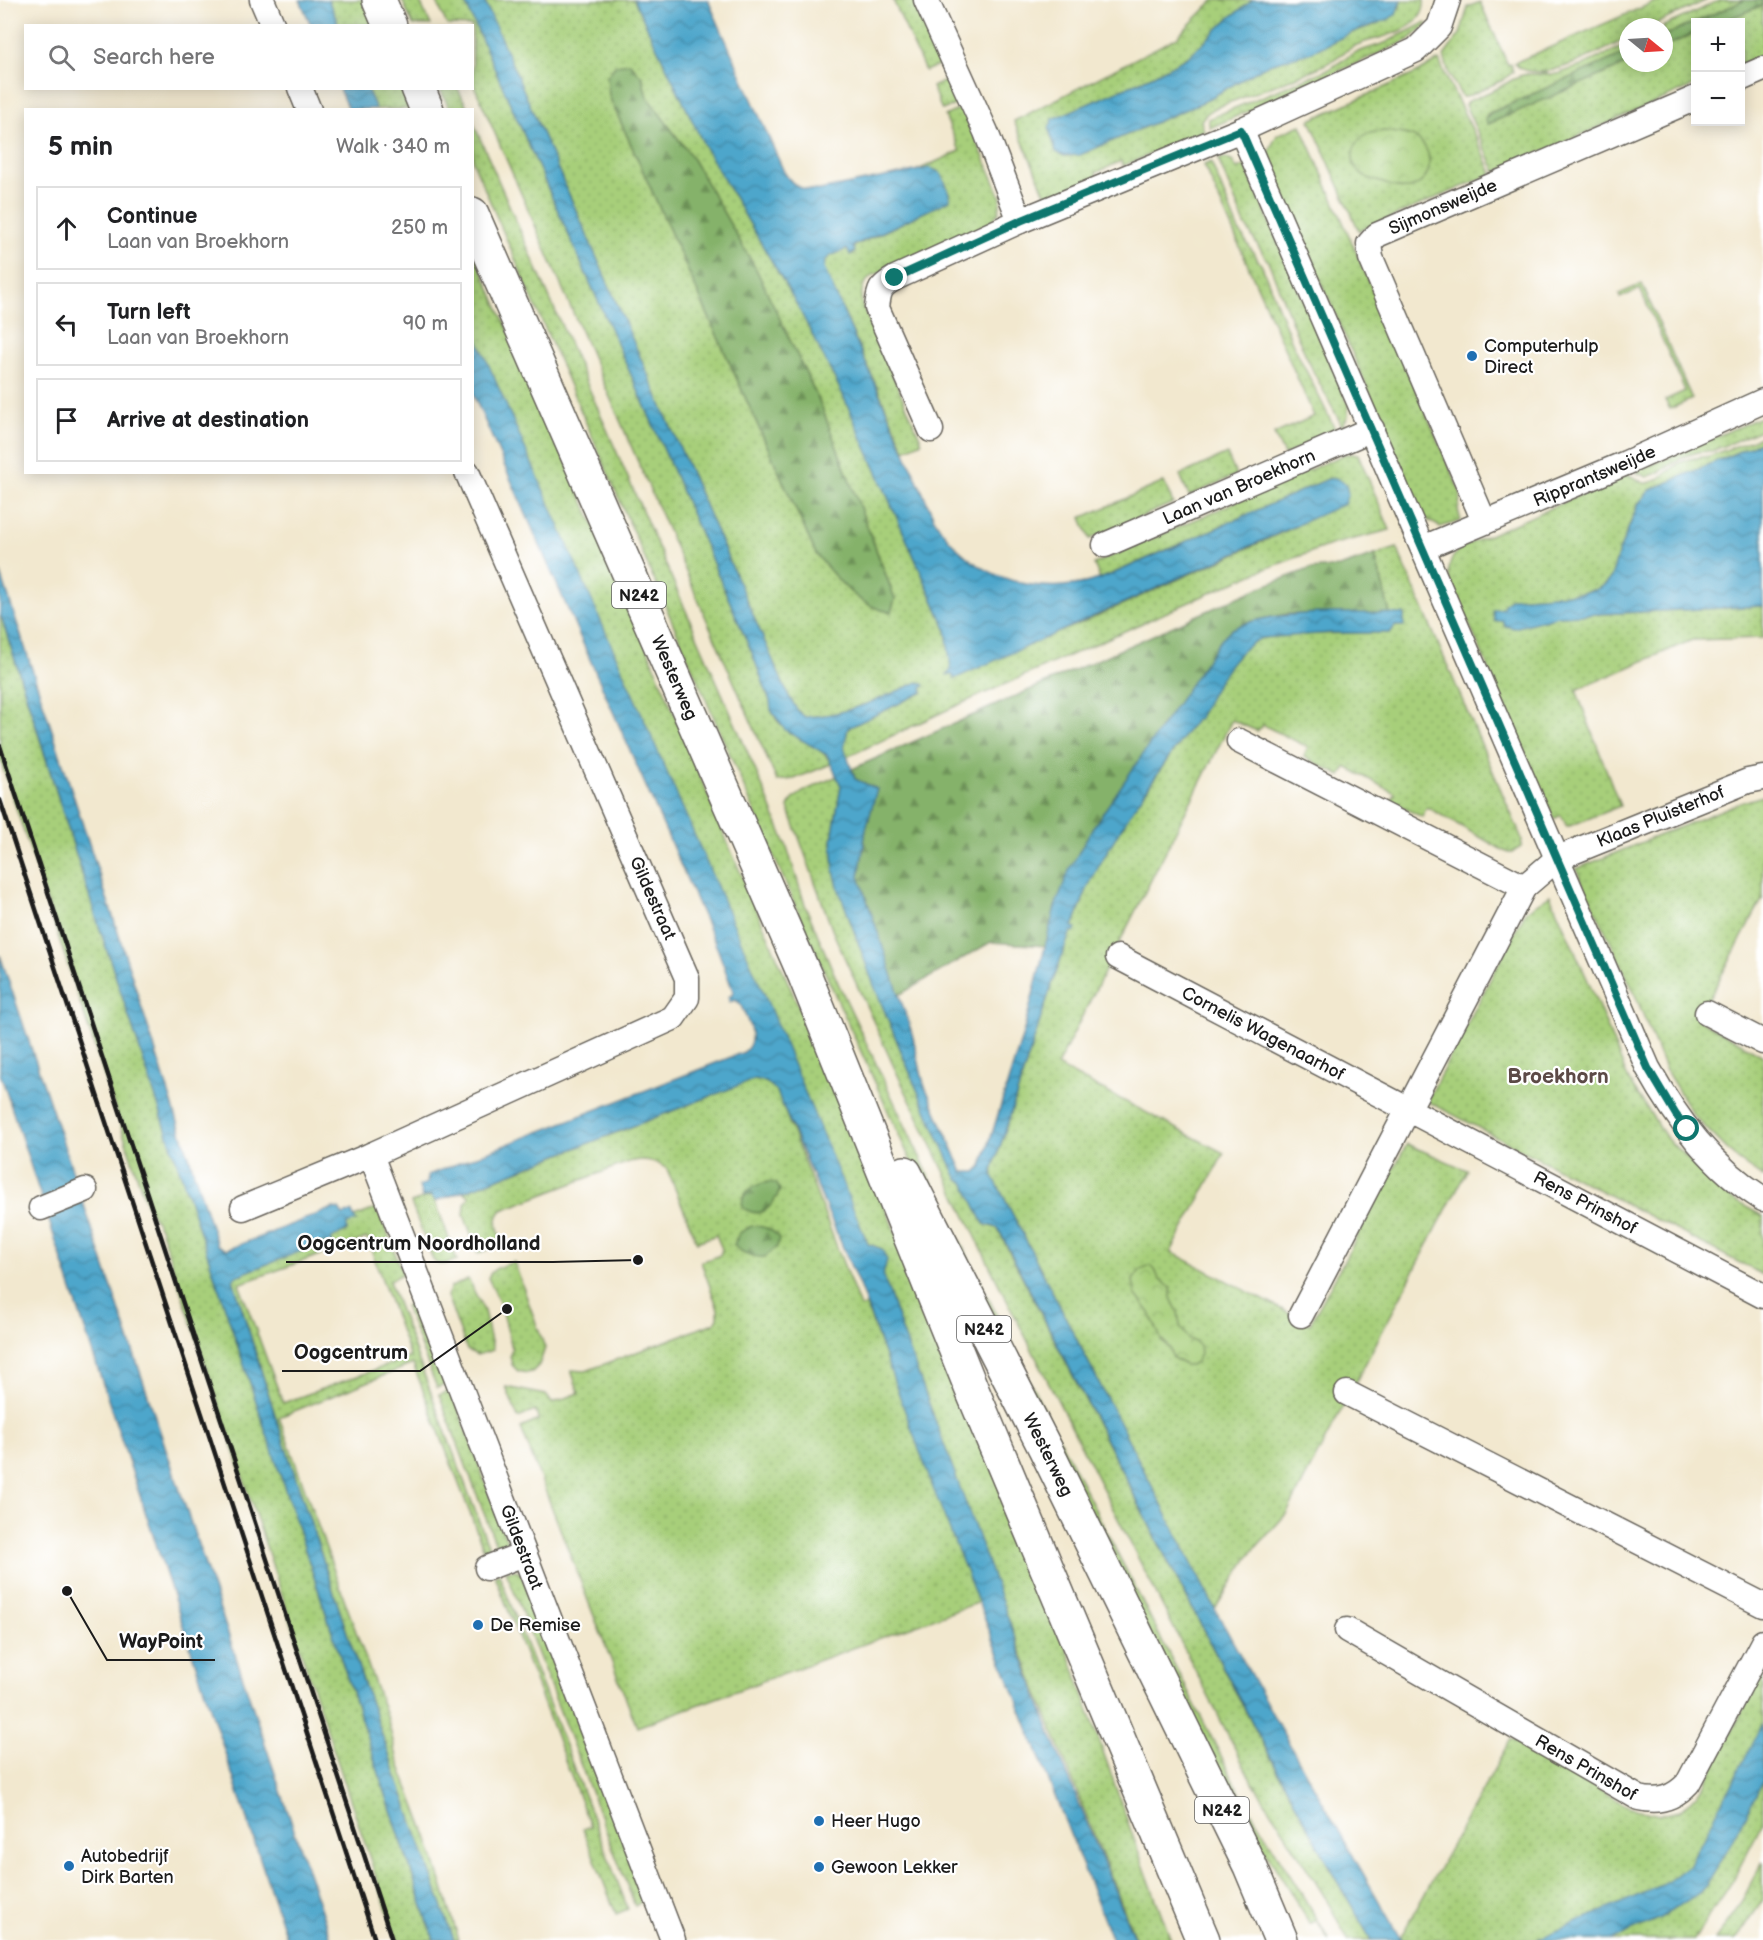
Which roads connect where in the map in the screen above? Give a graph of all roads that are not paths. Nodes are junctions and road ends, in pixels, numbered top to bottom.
1 (262, 0) edge
2 (379, 0) edge
3 (926, 0) edge
4 (1448, 0) edge
5 (272, 24) edge
6 (389, 24) edge
7 (1763, 69) edge
8 (1745, 77) edge
9 (301, 90) edge
10 (419, 90) edge
11 (1691, 100) edge
12 (308, 108) edge
13 (426, 108) edge
14 (1241, 130) junction
15 (474, 219) edge
16 (1020, 221) junction
17 (1763, 401) edge
18 (1372, 429) junction
19 (931, 430) dead end
20 (468, 474) edge
21 (1485, 521) junction
22 (1106, 546) dead end
23 (1423, 548) junction
24 (1239, 741) dead end
25 (1763, 778) edge
26 (1558, 858) junction
27 (1524, 887) junction
28 (1118, 957) dead end
29 (805, 976) junction
30 (1707, 1013) dead end
31 (1763, 1042) edge
32 (1408, 1109) junction
33 (371, 1155) junction
34 (85, 1190) dead end
35 (1763, 1199) edge
36 (40, 1208) dead end
37 (243, 1208) dead end
38 (1763, 1296) edge
39 (1301, 1315) dead end
40 (1347, 1393) dead end
41 (524, 1554) junction
42 (486, 1568) dead end
43 (1763, 1605) edge
44 (1347, 1630) dead end
45 (1763, 1642) edge
46 (673, 1940) edge
47 (1203, 1940) edge
48 (1281, 1940) edge

1 - 5 street
2 - 6 main road
3 - 16 street
4 - 14 street
7 - 8 street
9 - 12 street
10 - 13 main road
11 - 21 street, Sijmonsweijde
14 - 16 street
14 - 18 street
15 - 29 main road, Westerweg / N242
16 - 19 street
17 - 21 street, Ripprantsweijde
18 - 22 street, Laan van Broekhorn
18 - 23 street
20 - 33 street, Gildestraat
21 - 23 street, Ripprantsweijde
23 - 26 street
24 - 27 street
25 - 26 street, Klaas Pluisterhof
26 - 27 street
26 - 35 street
27 - 32 street
28 - 32 street, Cornelis Wagenaarhof
29 - 47 main road, Westerweg / N242
29 - 48 main road, Westerweg / N242
30 - 31 street
32 - 38 street, Rens Prinshof
32 - 39 street
33 - 37 street, Gildestraat
33 - 41 street, Gildestraat
34 - 36 street
40 - 43 street
41 - 42 street
41 - 46 street, Gildestraat
44 - 45 street, Rens Prinshof

